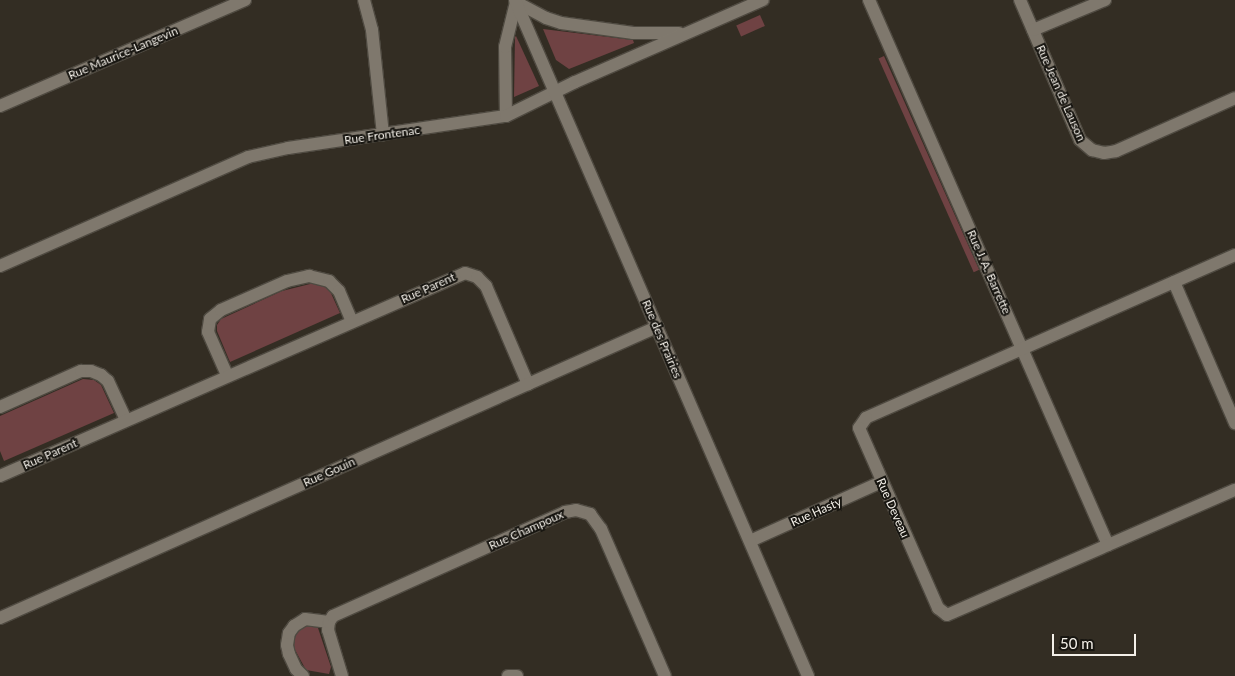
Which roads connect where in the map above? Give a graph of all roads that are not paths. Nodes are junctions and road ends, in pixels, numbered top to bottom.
1 (245, 0) edge
2 (364, 0) edge
3 (763, 0) edge
4 (869, 0) edge
5 (1020, 0) edge
6 (1105, 0) edge
7 (515, 1) edge
8 (1033, 30) junction
9 (692, 31) junction
10 (555, 92) junction
11 (1235, 98) edge
12 (0, 106) edge
13 (506, 116) junction
14 (383, 134) junction
15 (1235, 256) edge
16 (0, 266) edge
17 (1174, 282) junction
18 (352, 321) junction
19 (657, 328) junction
20 (1022, 348) junction
21 (227, 375) junction
22 (528, 384) junction
23 (0, 407) edge
24 (126, 420) junction
25 (1235, 423) edge
26 (0, 474) edge
27 (881, 482) junction
28 (1235, 490) edge
29 (750, 541) junction
30 (1108, 545) junction
31 (0, 618) edge
32 (329, 622) junction
33 (303, 676) edge
34 (342, 676) edge
35 (508, 676) edge
36 (517, 676) edge
37 (665, 676) edge
38 (808, 676) edge

1 - 12 street, Rue Maurice-Langevin
2 - 14 street
3 - 9 street, Rue Frontenac
4 - 20 street, Rue J. A. Barrette
5 - 8 street, Rue Jean de Lauson
6 - 8 street
7 - 9 street
7 - 10 street, Rue des Prairies
7 - 13 street
8 - 11 street, Rue Jean de Lauson
9 - 10 street, Rue Frontenac
10 - 13 street, Rue Frontenac
10 - 19 street, Rue des Prairies
13 - 14 street, Rue Frontenac
14 - 16 street, Rue Frontenac
15 - 17 street, Rue Deveau
17 - 20 street, Rue Deveau
17 - 25 street
18 - 21 street, Rue Parent
18 - 21 street
18 - 22 street, Rue Parent
19 - 22 street, Rue Gouin
19 - 29 street, Rue des Prairies
20 - 27 street, Rue Deveau
20 - 30 street, Rue J. A. Barrette
21 - 24 street, Rue Parent
22 - 31 street, Rue Gouin
23 - 24 street
24 - 26 street, Rue Parent
27 - 29 street, Rue Hasty
27 - 30 street, Rue Deveau
28 - 30 street, Rue Deveau
29 - 38 street, Rue des Prairies
32 - 33 street
32 - 34 street
32 - 37 street, Rue Champoux
35 - 36 street

